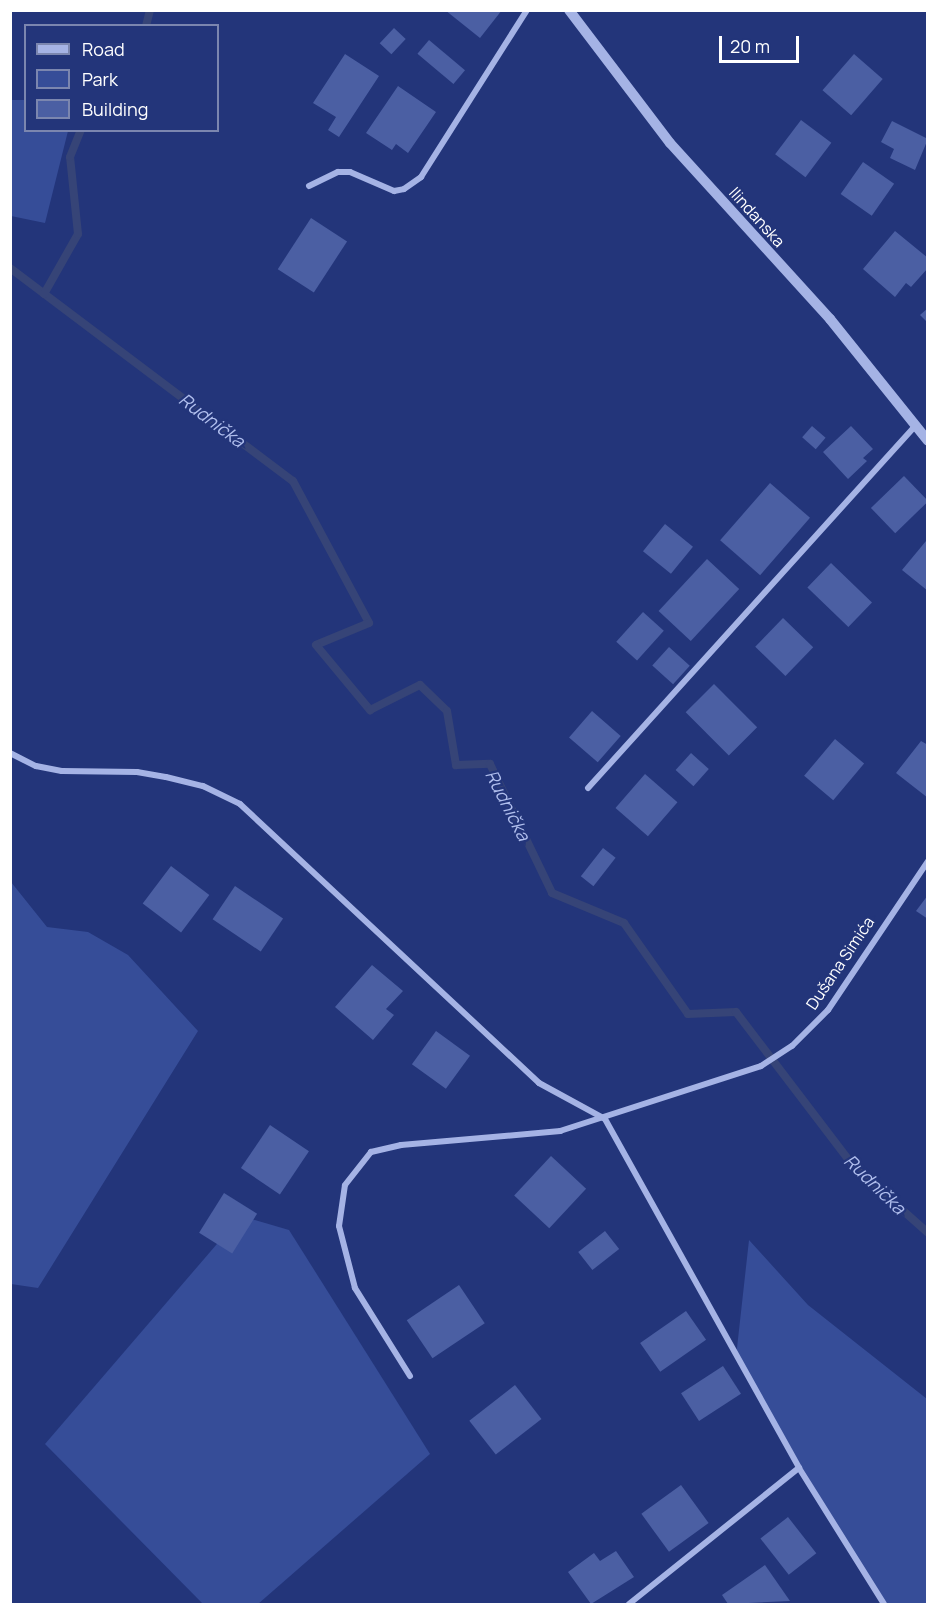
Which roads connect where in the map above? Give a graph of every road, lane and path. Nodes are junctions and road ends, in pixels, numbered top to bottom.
1 (527, 10) edge
2 (569, 10) edge
3 (309, 186) dead end
4 (916, 425) junction
5 (927, 441) edge
6 (10, 753) edge
7 (588, 788) dead end
8 (927, 861) edge
9 (605, 1119) junction
10 (410, 1376) dead end
11 (799, 1468) junction
12 (629, 1605) edge
13 (884, 1605) edge

1 - 3 street
2 - 4 street, Ilindanska
4 - 5 street, Ilindanska
4 - 7 street
6 - 9 street
8 - 9 street, Dušana Simića
9 - 10 street, Dušana Simića
9 - 11 street
11 - 12 street
11 - 13 street

